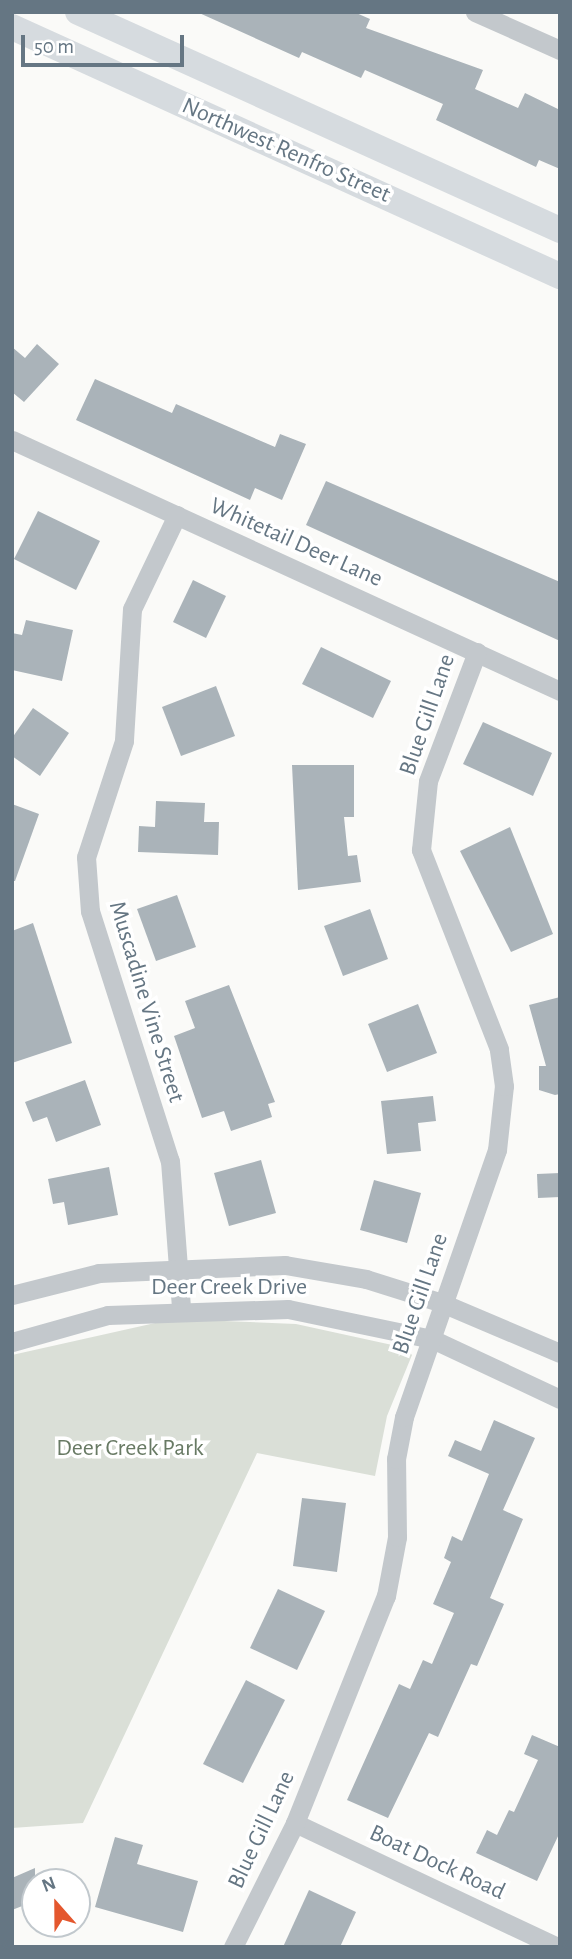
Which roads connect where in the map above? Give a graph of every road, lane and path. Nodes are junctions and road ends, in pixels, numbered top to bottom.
1 (78, 12) edge
2 (475, 12) edge
3 (12, 27) edge
4 (560, 50) edge
5 (560, 230) edge
6 (560, 276) edge
7 (12, 440) edge
8 (177, 515) junction
9 (477, 652) junction
10 (560, 691) edge
11 (176, 1266) junction
12 (12, 1295) edge
13 (442, 1303) junction
14 (181, 1308) junction
15 (432, 1339) junction
16 (12, 1342) edge
17 (560, 1353) edge
18 (560, 1399) edge
19 (295, 1823) junction
20 (233, 1947) edge
21 (557, 1947) edge

1 - 5 main road, Northwest Renfro Street
2 - 4 street
3 - 6 main road, Northwest Renfro Street
7 - 8 street, Whitetail Deer Lane
8 - 9 street, Whitetail Deer Lane
8 - 11 street, Muscadine Vine Street
9 - 10 street, Whitetail Deer Lane
9 - 13 street, Blue Gill Lane
11 - 12 street, Deer Creek Drive
11 - 13 street, Deer Creek Drive
11 - 14 street, Muscadine Vine Street
13 - 15 street, Blue Gill Lane
13 - 17 street, Deer Creek Drive
14 - 15 street, Deer Creek Drive
14 - 16 street, Deer Creek Drive
15 - 18 street, Deer Creek Drive
15 - 19 street, Blue Gill Lane
19 - 20 street, Blue Gill Lane
19 - 21 street, Boat Dock Road

